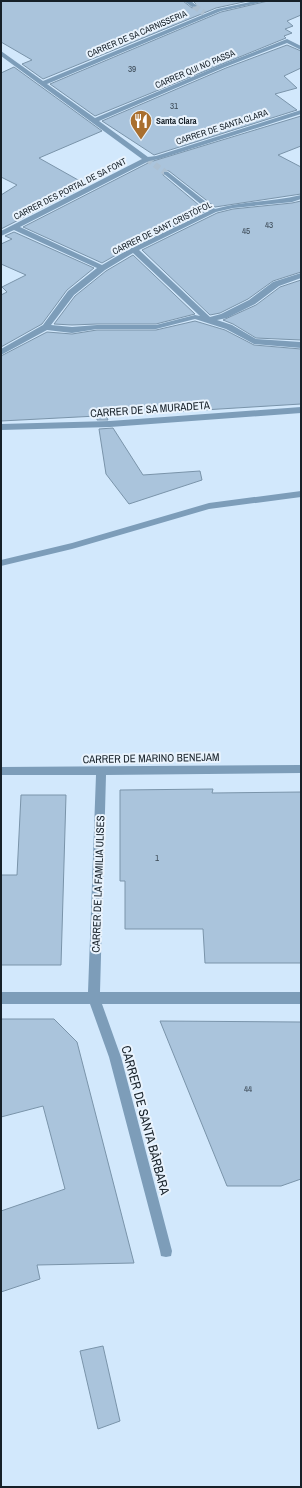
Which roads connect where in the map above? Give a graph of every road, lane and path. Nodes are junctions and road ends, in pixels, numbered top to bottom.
1 (187, 1) edge
2 (264, 1) edge
3 (194, 6) tunnel mouth
4 (301, 48) edge
5 (1, 53) edge
6 (43, 83) junction
7 (301, 112) edge
8 (95, 122) junction
9 (148, 159) junction
10 (166, 173) tunnel mouth
11 (301, 197) edge
12 (214, 211) junction
13 (15, 227) junction
14 (1, 234) edge
15 (134, 250) junction
16 (102, 268) junction
17 (301, 275) edge
18 (210, 320) junction
19 (46, 326) junction
20 (299, 345) edge
21 (1, 352) edge
22 (301, 410) edge
23 (1, 427) edge
24 (301, 494) edge
25 (1, 563) edge
26 (301, 768) edge
27 (101, 770) junction
28 (1, 772) edge
29 (1, 998) edge
30 (94, 998) junction
31 (301, 998) edge
32 (166, 1251) dead end

1 - 3 street
2 - 6 street, CARRER DE SA CARNISSERIA
4 - 8 street, CARRER QUI NO PASSA
5 - 6 street
6 - 8 street
7 - 9 street, CARRER DE SANTA CLARA
8 - 9 street
9 - 13 street, CARRER DES PORTAL DE SA FONT
10 - 12 street
11 - 12 street, CARRER DE SANT CRISTÒFOL
12 - 15 street, CARRER DE SANT CRISTÒFOL
13 - 14 street, CARRER DES PORTAL DE SA FONT
13 - 16 street
15 - 16 street, CARRER DE SANT CRISTÒFOL
15 - 18 street
16 - 19 street, CARRER DE SANT CRISTÒFOL
17 - 18 street
18 - 19 street
18 - 20 street
19 - 21 street
22 - 23 street, CARRER DE SA MURADETA
24 - 25 street
26 - 27 street, CARRER DE MARINO BENEJAM
27 - 28 street, CARRER DE MARINO BENEJAM
27 - 30 street, CARRER DE LA FAMILIA ULISES
29 - 30 street
30 - 31 street
30 - 32 street, CARRER DE SANTA BÀRBARA

